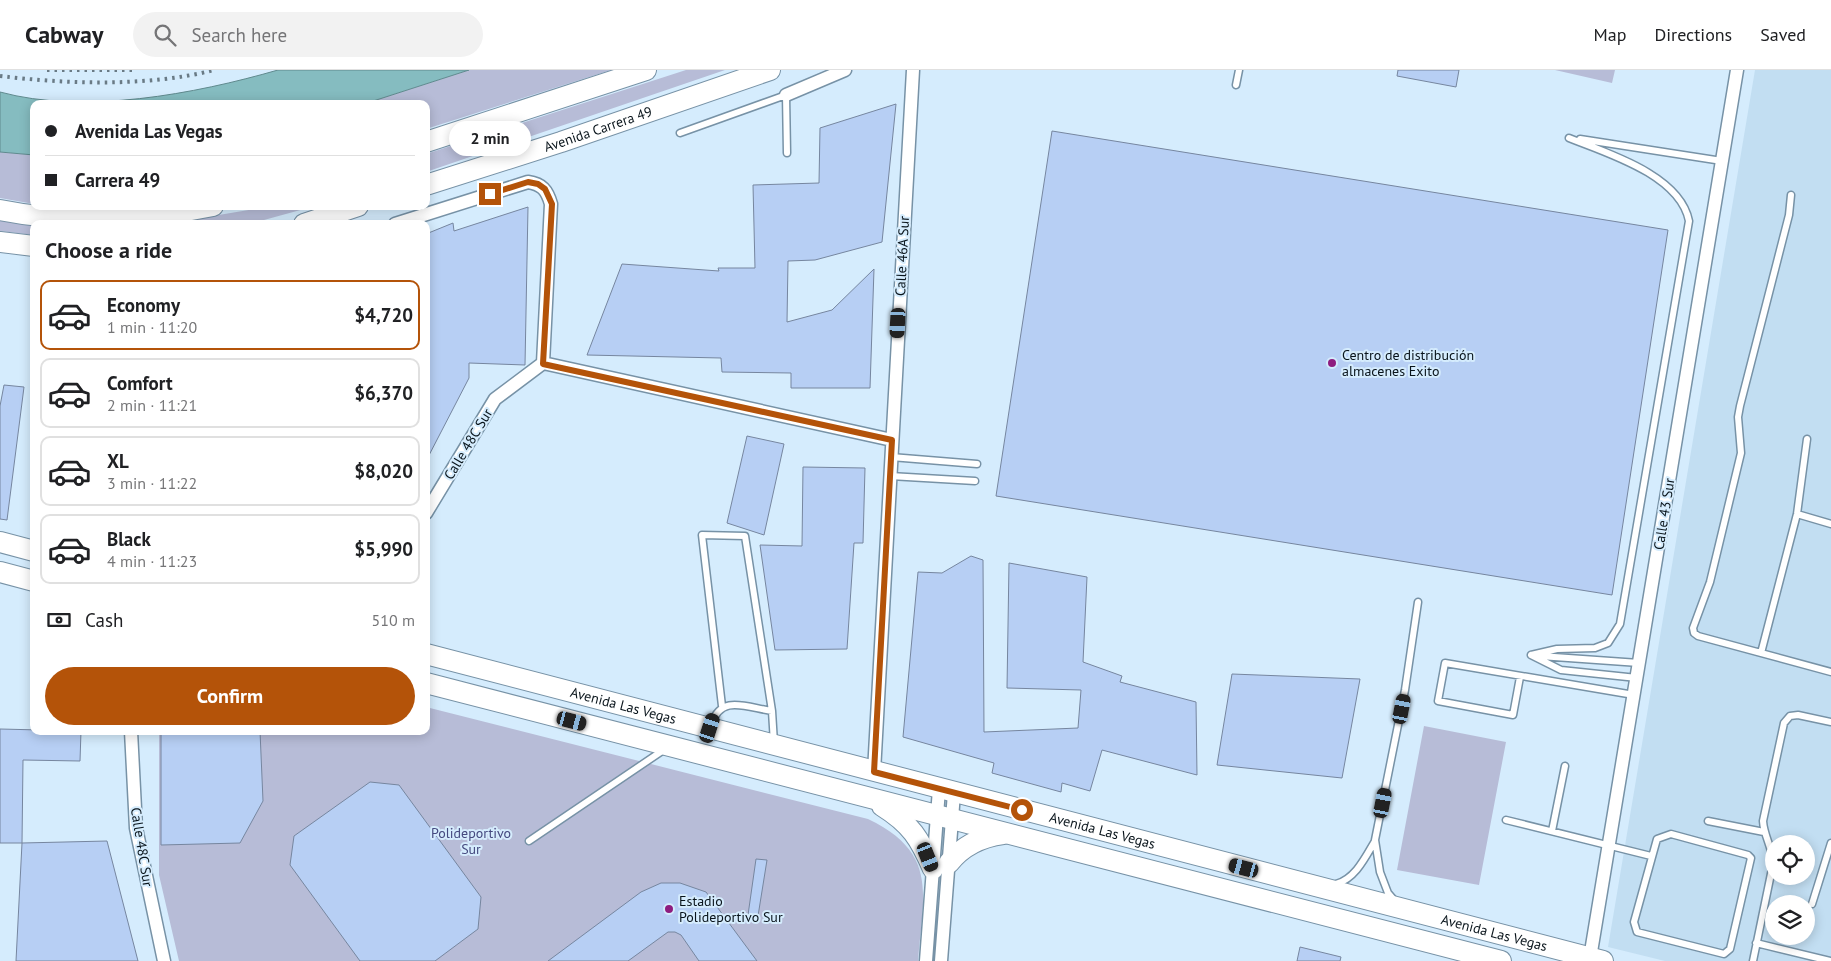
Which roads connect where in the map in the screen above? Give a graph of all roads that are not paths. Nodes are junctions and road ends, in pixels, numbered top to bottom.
1 (646, 70) edge
2 (770, 70) edge
3 (845, 70) edge
4 (913, 70) edge
5 (1239, 70) edge
6 (1737, 70) edge
7 (1236, 85) dead end
8 (786, 94) junction
9 (680, 133) dead end
10 (430, 141) edge
11 (787, 153) dead end
12 (1722, 161) junction
13 (430, 184) edge
14 (1791, 195) dead end
15 (0, 210) edge
16 (195, 210) edge
17 (346, 210) edge
18 (316, 220) edge
19 (408, 220) edge
20 (0, 242) edge
21 (30, 246) edge
22 (543, 364) junction
23 (1807, 439) dead end
24 (892, 440) junction
25 (891, 457) junction
26 (977, 464) dead end
27 (890, 476) junction
28 (975, 481) dead end
29 (431, 497) edge
30 (1797, 514) junction
31 (1831, 524) edge
32 (0, 542) edge
33 (30, 550) edge
34 (0, 572) edge
35 (30, 580) edge
36 (1418, 602) dead end
37 (1761, 653) junction
38 (430, 655) edge
39 (1531, 655) junction
40 (1639, 663) junction
41 (1831, 672) edge
42 (1520, 677) junction
43 (1637, 678) junction
44 (430, 684) edge
45 (1634, 695) junction
46 (722, 706) junction
47 (772, 711) junction
48 (1831, 722) edge
49 (710, 728) junction
50 (131, 735) edge
51 (774, 745) junction
52 (669, 746) junction
53 (1565, 766) dead end
54 (874, 772) junction
55 (947, 791) junction
56 (872, 799) junction
57 (945, 818) junction
58 (1506, 820) dead end
59 (1708, 821) dead end
60 (1552, 831) junction
61 (1764, 832) junction
62 (1006, 834) junction
63 (1375, 840) junction
64 (529, 841) dead end
65 (1831, 843) edge
66 (1609, 846) junction
67 (1651, 856) junction
68 (941, 866) junction
69 (1323, 888) junction
70 (1815, 895) edge
71 (1402, 909) junction
72 (1756, 943) junction
73 (1597, 959) edge
74 (164, 961) edge
75 (926, 961) edge
76 (940, 961) edge
77 (1501, 961) edge
78 (1753, 961) edge
79 (1830, 961) edge

1 - 10 main road
2 - 13 main road, Avenida Carrera 49
3 - 8 street
4 - 24 street, Calle 46A Sur
5 - 7 lane
6 - 12 street, Calle 43 Sur
8 - 9 lane
8 - 11 lane
12 - 39 lane
12 - 40 street, Calle 43 Sur
14 - 37 lane
15 - 16 main road
17 - 18 main road
19 - 22 street
20 - 21 main road
22 - 24 street
22 - 29 street, Calle 48C Sur
23 - 30 lane
24 - 25 street, Calle 46A Sur
25 - 26 lane
25 - 27 street, Calle 46A Sur
27 - 28 lane
27 - 54 street, Calle 46A Sur
30 - 31 lane
30 - 37 lane
32 - 33 main road
34 - 35 main road
36 - 63 lane
37 - 41 lane
38 - 49 main road, Avenida Las Vegas
39 - 40 lane
39 - 43 lane
40 - 43 street, Calle 43 Sur
42 - 42 lane
42 - 45 lane
43 - 45 street, Calle 43 Sur
44 - 52 main road, Avenida Las Vegas
45 - 66 street, Calle 43 Sur
46 - 47 lane
46 - 47 lane
46 - 49 lane
47 - 51 lane
48 - 61 lane
49 - 51 main road, Avenida Las Vegas
50 - 74 street, Calle 48C Sur
51 - 54 main road, Avenida Las Vegas
52 - 56 main road, Avenida Las Vegas
52 - 64 lane
53 - 60 lane
54 - 55 main road, Avenida Las Vegas
55 - 57 street
55 - 69 main road, Avenida Las Vegas
56 - 57 main road, Avenida Las Vegas
56 - 68 main road
57 - 62 main road, Avenida Las Vegas
57 - 68 street
58 - 60 lane
59 - 61 lane
60 - 66 lane
61 - 72 lane
62 - 68 main road
62 - 77 main road, Avenida Las Vegas
63 - 69 lane
63 - 71 lane
65 - 70 lane
66 - 67 lane
66 - 73 street, Calle 43 Sur
67 - 67 lane
68 - 75 street
68 - 76 street
69 - 71 main road, Avenida Las Vegas
71 - 73 main road, Avenida Las Vegas
72 - 78 lane
72 - 79 lane

